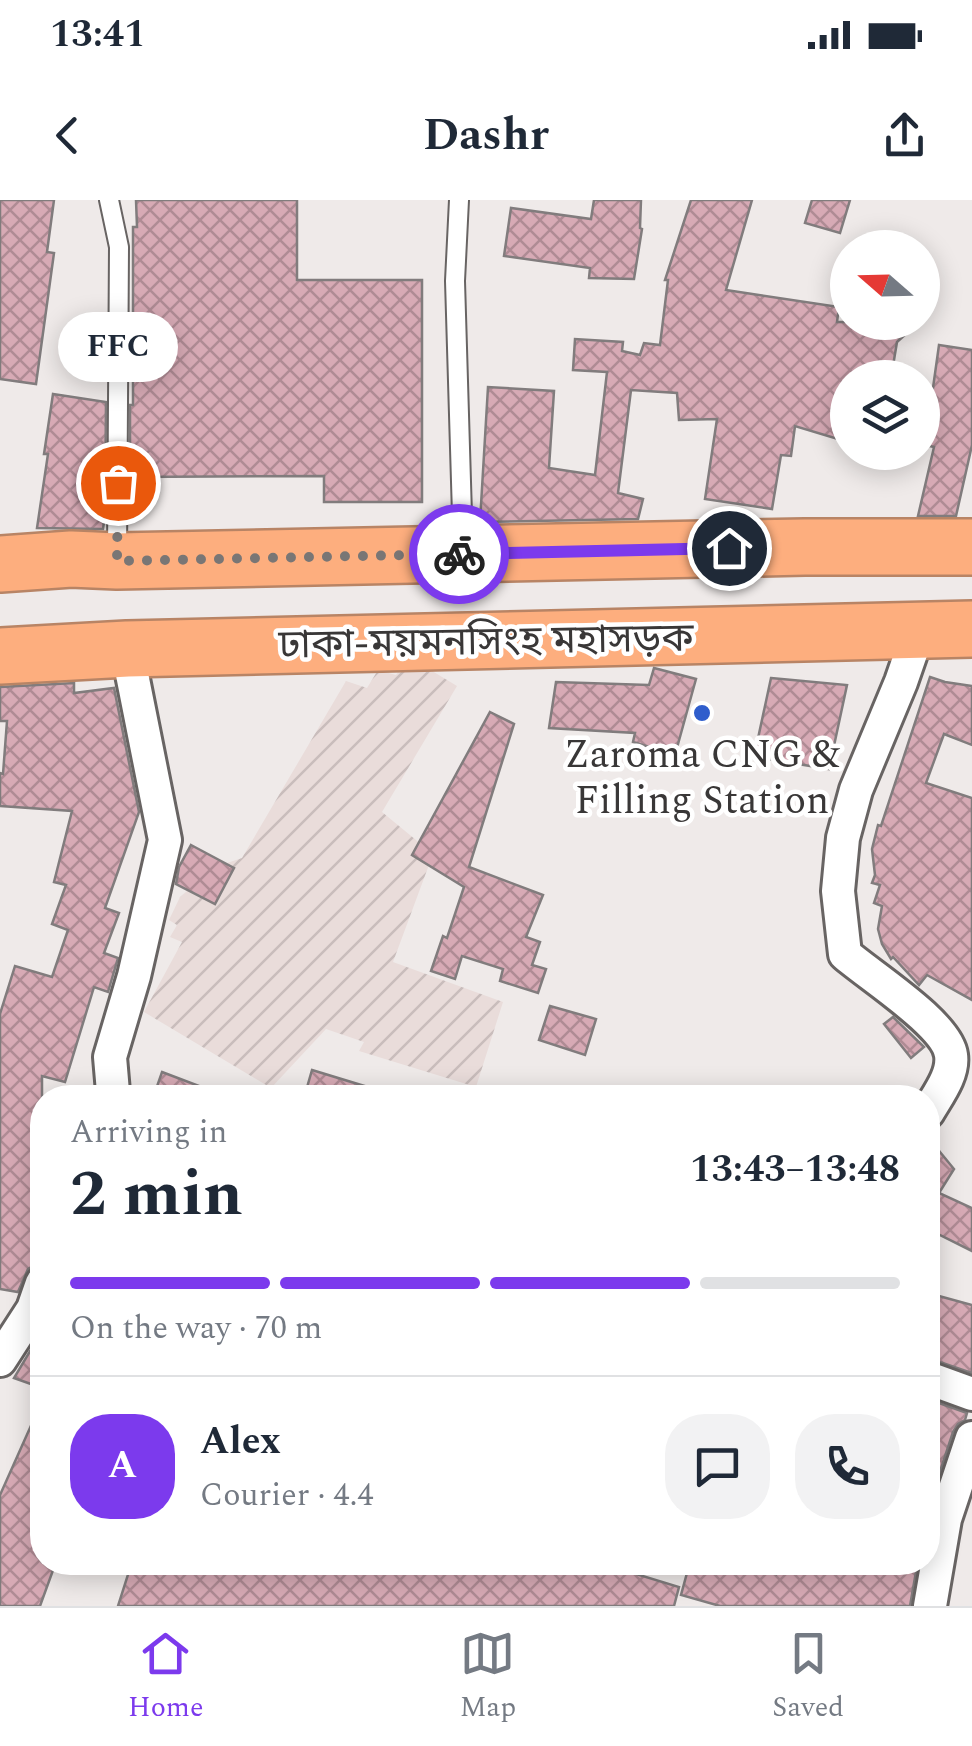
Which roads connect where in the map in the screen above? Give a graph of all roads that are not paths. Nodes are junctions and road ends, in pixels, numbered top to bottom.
1 (109, 200) edge
2 (459, 200) edge
3 (972, 547) edge
4 (463, 554) junction
5 (117, 561) junction
6 (0, 564) edge
7 (946, 629) edge
8 (128, 649) junction
9 (0, 656) edge
10 (112, 1085) edge
11 (940, 1090) edge
12 (30, 1315) edge
13 (0, 1360) edge
14 (940, 1382) edge
15 (972, 1394) edge
16 (972, 1438) edge
17 (940, 1548) edge
18 (935, 1575) edge
19 (930, 1606) edge

1 - 5 lane
2 - 4 lane
3 - 4 highway
4 - 5 highway
5 - 6 highway
7 - 8 highway, ঢাকা-ময়মনসিংহ মহাসড়ক
7 - 11 street
8 - 9 highway, ঢাকা-ময়মনসিংহ মহাসড়ক
8 - 10 street
12 - 13 street
14 - 15 street
16 - 17 street
18 - 19 street

